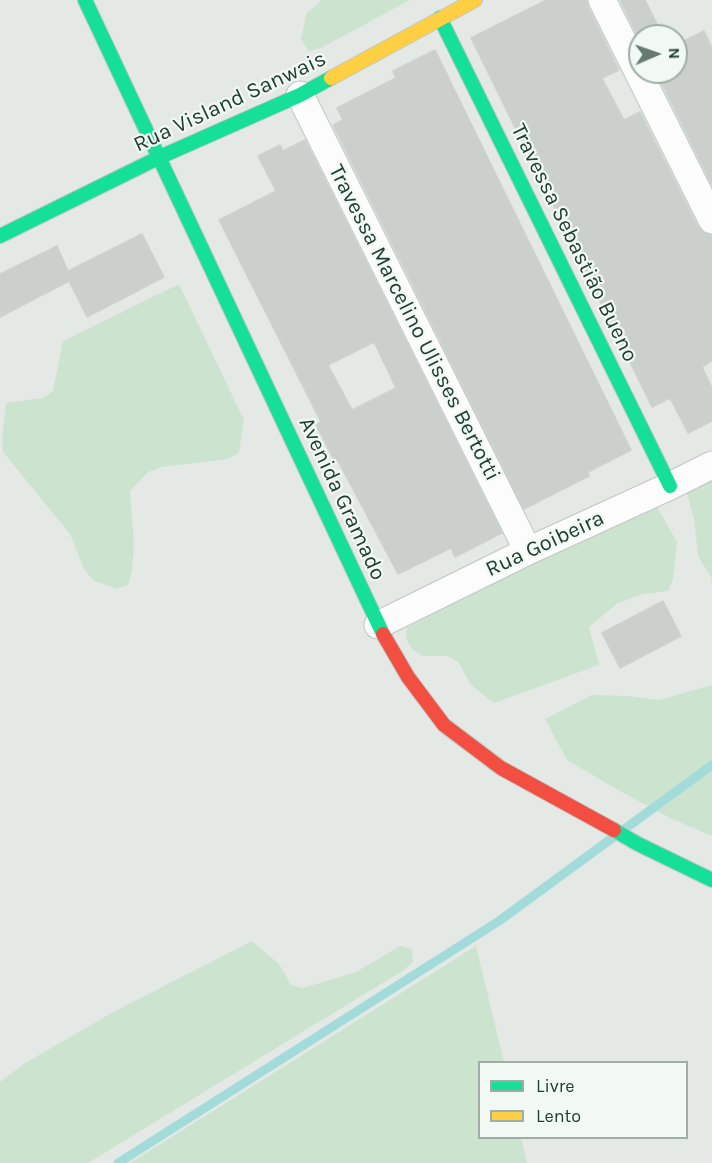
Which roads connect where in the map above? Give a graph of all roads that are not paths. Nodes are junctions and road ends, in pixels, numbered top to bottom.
1 (85, 0) edge
2 (474, 0) edge
3 (602, 0) edge
4 (440, 18) junction
5 (300, 95) junction
6 (160, 157) junction
7 (712, 220) edge
8 (0, 236) edge
9 (712, 465) edge
10 (670, 486) junction
11 (528, 550) junction
12 (378, 625) junction
13 (712, 880) edge

1 - 6 street, Avenida Gramado
2 - 4 street, Rua Visland Sanwais
3 - 7 street
4 - 5 street, Rua Visland Sanwais
4 - 10 street, Travessa Sebastião Bueno
5 - 6 street, Rua Visland Sanwais
5 - 11 street, Travessa Marcelino Ulisses Bertotti
6 - 8 street, Rua Visland Sanwais
6 - 12 street, Avenida Gramado
9 - 10 street, Rua Goibeira
10 - 11 street, Rua Goibeira
11 - 12 street, Rua Goibeira
12 - 13 street, Avenida Gramado

